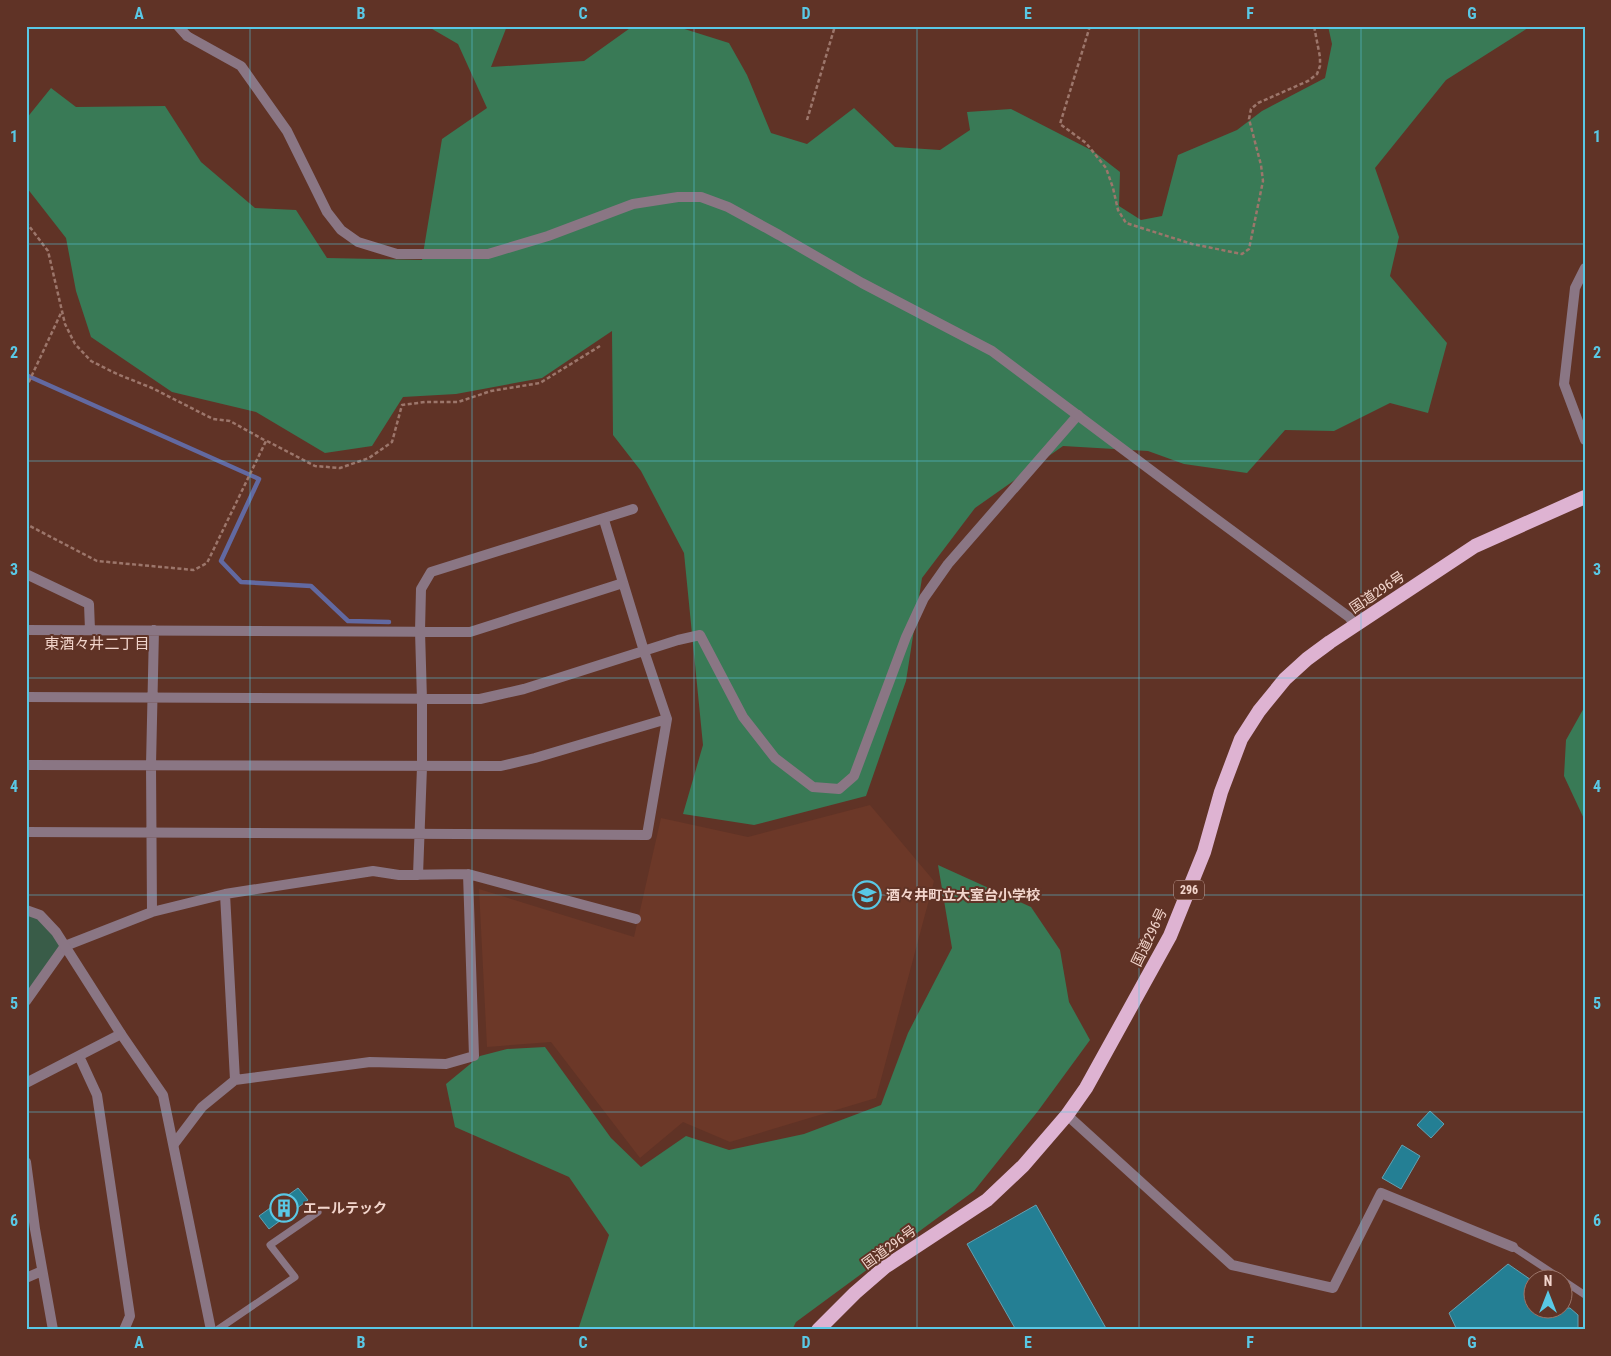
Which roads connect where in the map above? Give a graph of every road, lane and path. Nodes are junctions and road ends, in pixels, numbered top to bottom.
1 (178, 26) edge
2 (835, 26) edge
3 (1090, 26) edge
4 (1314, 26) edge
5 (807, 120) dead end
6 (26, 222) edge
7 (1585, 268) edge
8 (62, 311) junction
9 (600, 346) dead end
10 (26, 388) edge
11 (1078, 416) junction
12 (263, 439) junction
13 (1585, 440) edge
14 (1585, 497) edge
15 (634, 509) dead end
16 (604, 520) junction
17 (26, 524) edge
18 (26, 574) edge
19 (623, 583) junction
20 (1356, 626) junction
21 (26, 630) edge
22 (90, 630) junction
23 (154, 630) junction
24 (420, 631) junction
25 (644, 651) junction
26 (26, 697) edge
27 (152, 697) junction
28 (422, 700) junction
29 (666, 719) junction
30 (151, 765) junction
31 (26, 766) edge
32 (422, 767) junction
33 (26, 832) edge
34 (151, 832) junction
35 (420, 833) junction
36 (468, 874) junction
37 (418, 875) junction
38 (225, 894) junction
39 (26, 910) edge
40 (152, 912) junction
41 (636, 919) dead end
42 (65, 946) junction
43 (26, 1001) edge
44 (121, 1034) junction
45 (78, 1056) junction
46 (235, 1080) junction
47 (26, 1083) edge
48 (1067, 1116) junction
49 (174, 1144) junction
50 (26, 1162) edge
51 (318, 1212) dead end
52 (31, 1230) edge
53 (1513, 1247) joint
54 (1545, 1268) edge
55 (42, 1271) junction
56 (26, 1278) edge
57 (1574, 1288) edge
58 (1585, 1295) edge
59 (53, 1330) edge
60 (124, 1330) edge
61 (211, 1330) edge
62 (217, 1330) edge
63 (818, 1330) edge

1 - 11 street
2 - 5 path
3 - 4 path
6 - 8 path
7 - 13 street
8 - 10 path
8 - 12 path
9 - 12 path
11 - 20 street
11 - 25 street
12 - 17 path
14 - 20 highway, 国道296号 / 296
15 - 16 street
16 - 19 street
16 - 24 street
18 - 22 street
19 - 24 street
19 - 25 street
20 - 48 highway, 国道296号 / 296
21 - 22 street
22 - 23 street
23 - 24 street
23 - 27 street
24 - 28 street
25 - 28 street
25 - 29 street
26 - 27 street
27 - 28 street
27 - 30 street
28 - 32 street
29 - 32 street
29 - 35 street
30 - 31 street
30 - 32 street
30 - 34 street
32 - 35 street
33 - 34 street
34 - 35 street
34 - 40 street
35 - 37 street
36 - 37 street
36 - 41 street
36 - 46 street
37 - 38 street
38 - 40 street
38 - 46 street
39 - 42 street
40 - 42 street
42 - 43 street
42 - 44 street
44 - 45 street
44 - 49 street
45 - 47 street
45 - 60 street
46 - 49 street
48 - 53 street
48 - 63 highway, 国道296号 / 296
49 - 61 street
50 - 52 street
51 - 62 lane
52 - 55 street
53 - 54 lane
55 - 56 street
55 - 59 street
57 - 58 lane

